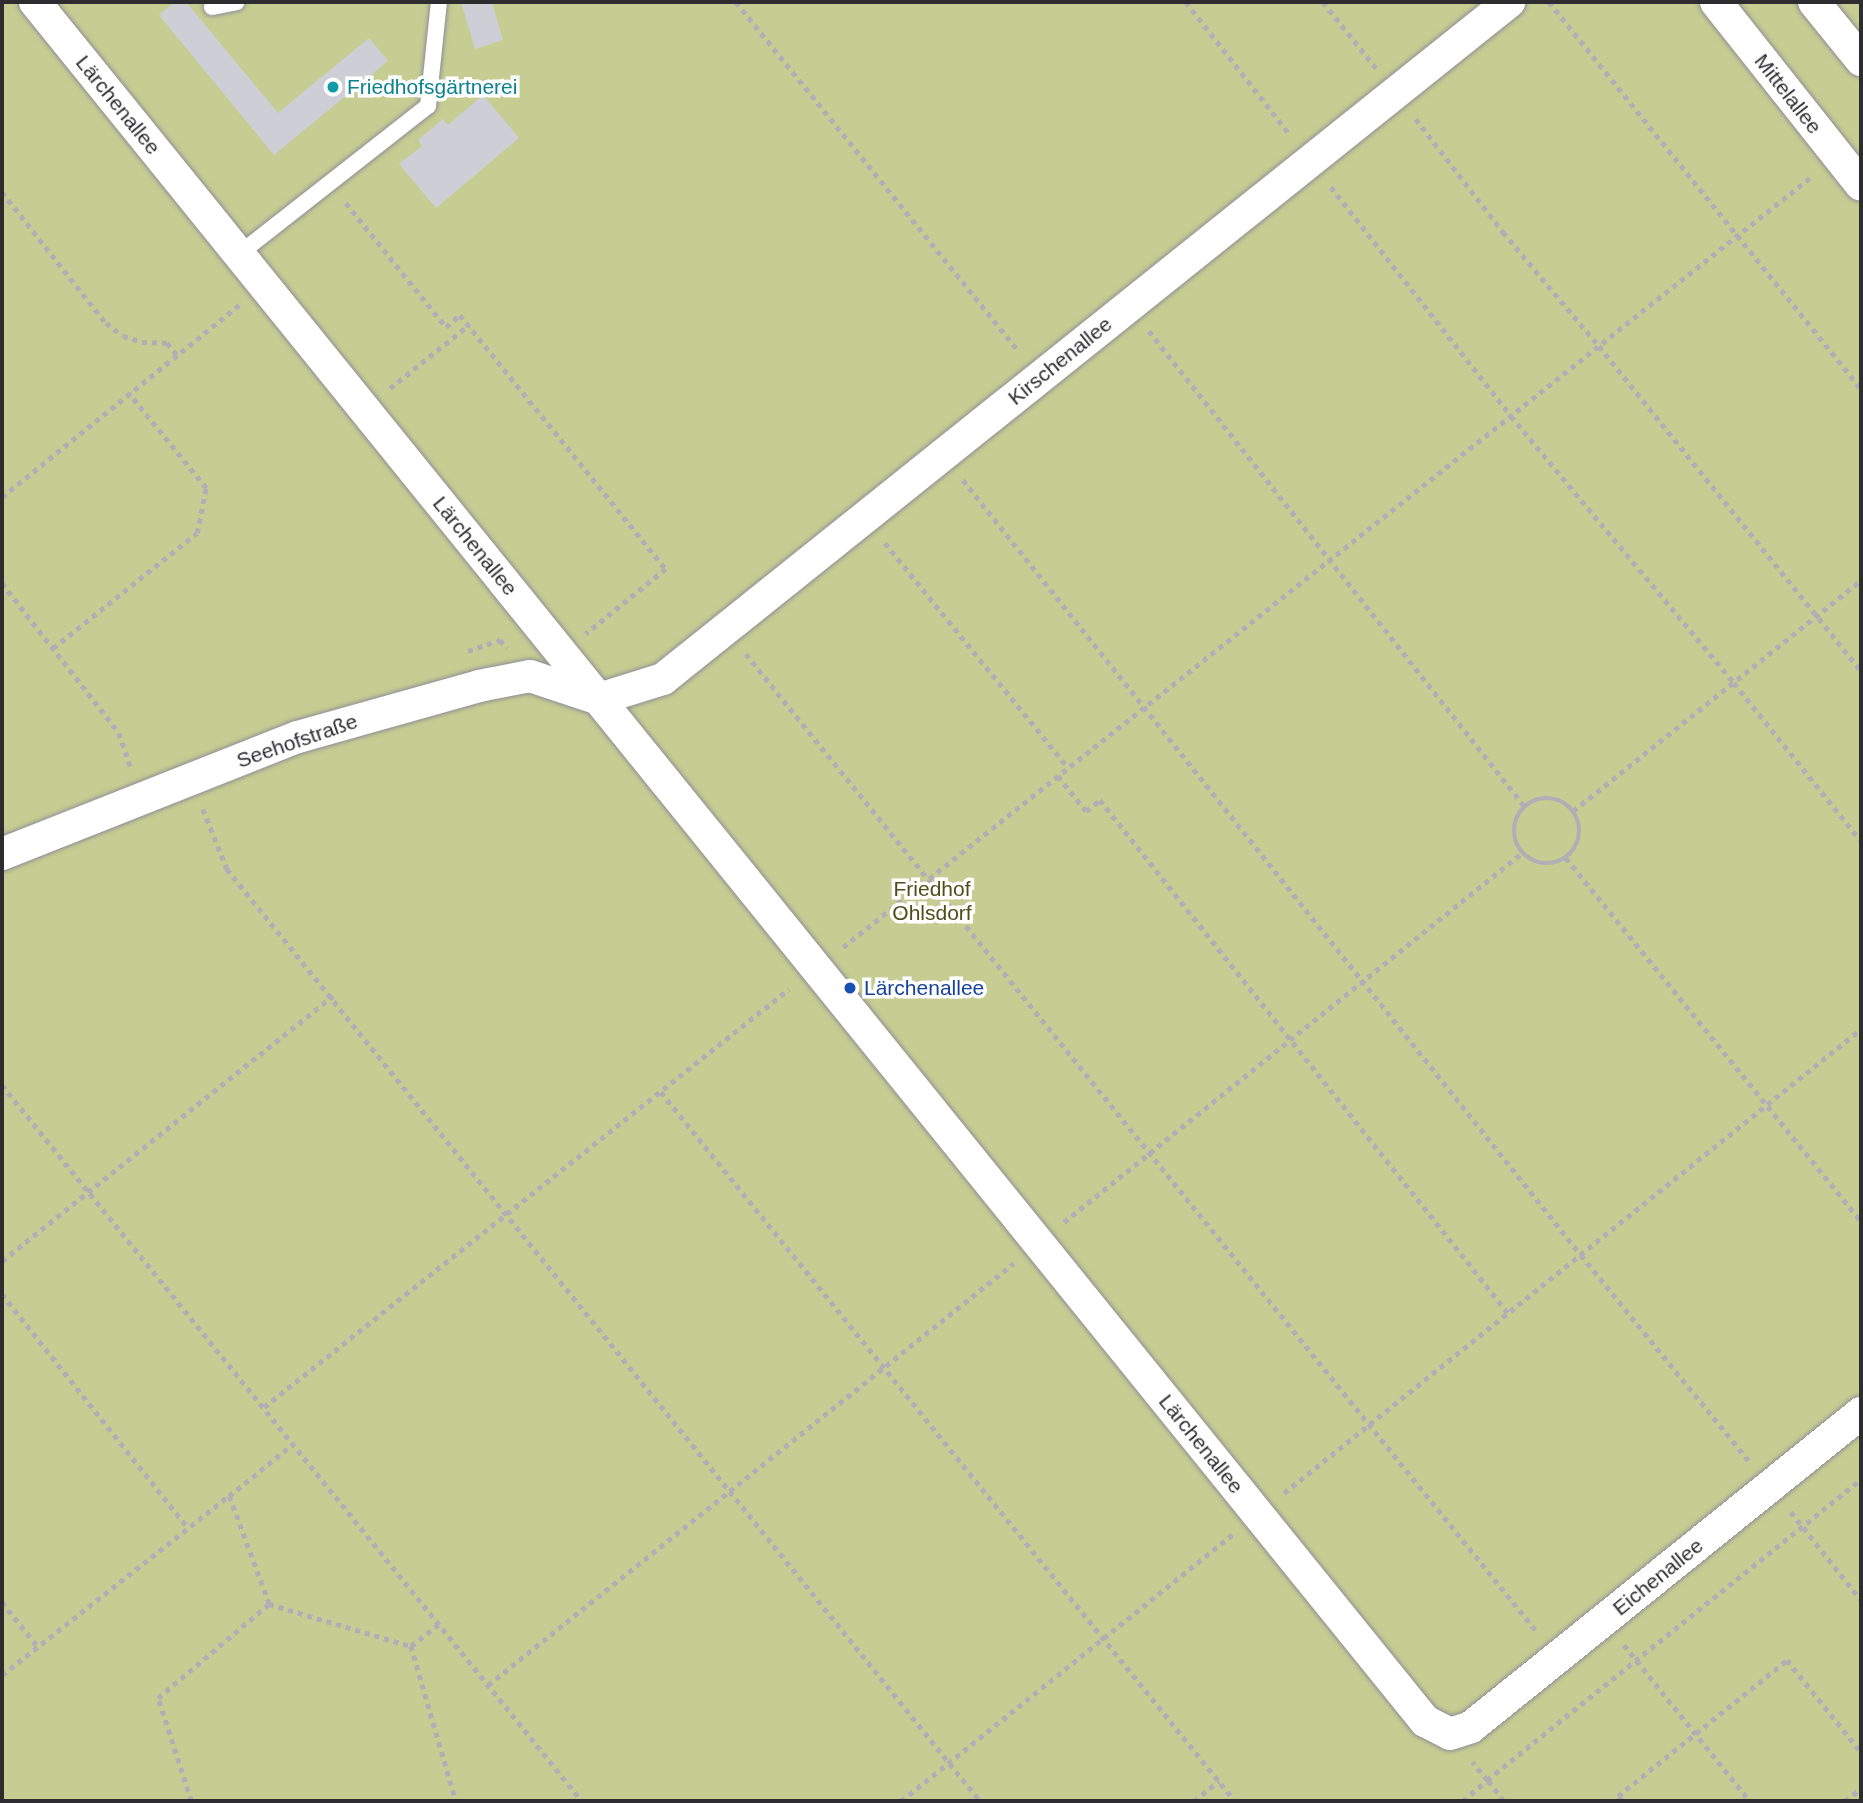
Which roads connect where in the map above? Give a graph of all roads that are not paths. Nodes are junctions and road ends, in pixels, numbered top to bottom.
1 (35, 2) edge
2 (237, 2) edge
3 (439, 2) edge
4 (1509, 2) edge
5 (1716, 2) edge
6 (1814, 2) edge
7 (212, 7) dead end
8 (1861, 60) edge
9 (1861, 186) edge
10 (239, 254) junction
11 (599, 699) junction
12 (2, 854) edge
13 (1861, 1413) edge
14 (1450, 1734) joint

1 - 10 street, Lärchenallee
2 - 7 lane
3 - 10 lane
4 - 11 street, Kirschenallee
5 - 9 street, Mittelallee
6 - 8 street
10 - 11 street, Lärchenallee
11 - 12 street, Seehofstraße
11 - 14 street, Lärchenallee
13 - 14 street, Eichenallee

